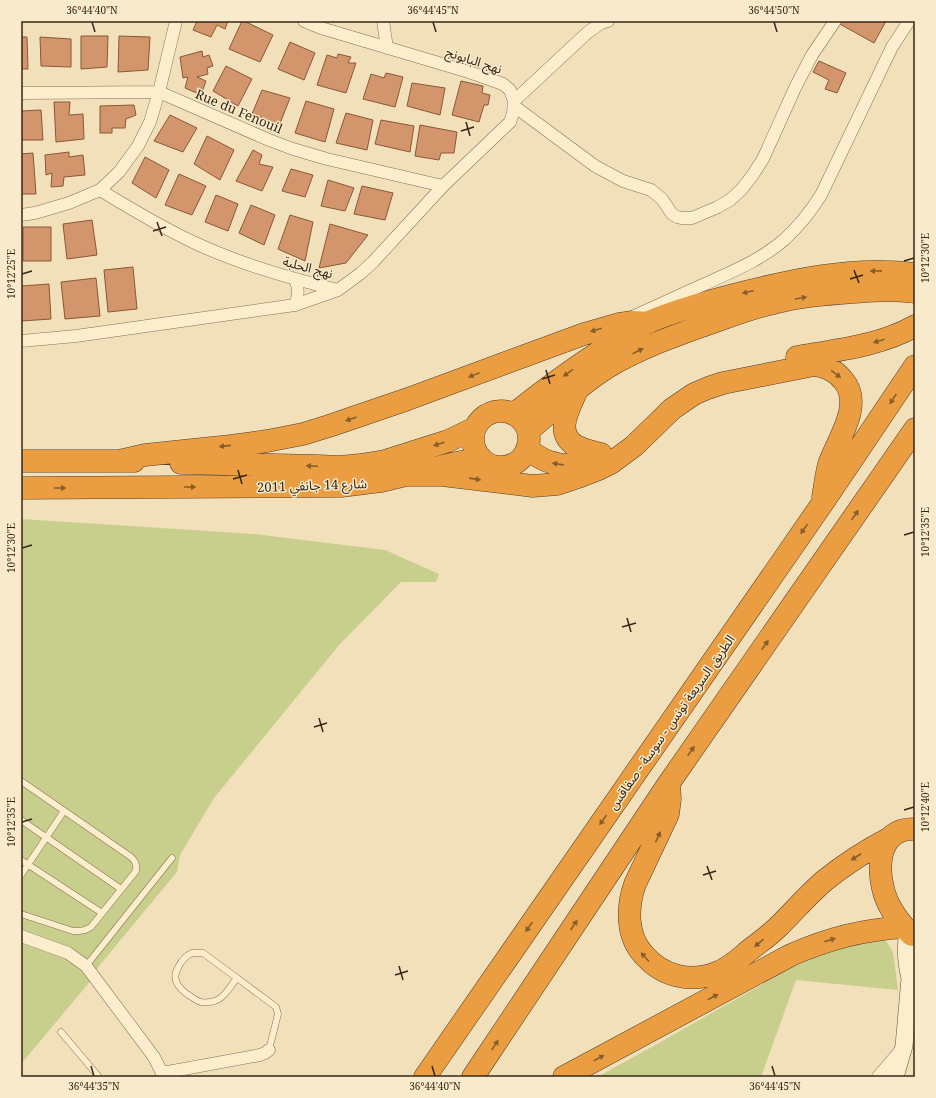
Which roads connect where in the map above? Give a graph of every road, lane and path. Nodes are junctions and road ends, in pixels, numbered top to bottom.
1 (176, 21) edge
2 (304, 21) edge
3 (383, 21) edge
4 (608, 21) edge
5 (835, 21) edge
6 (909, 21) edge
7 (387, 48) junction
8 (159, 92) junction
9 (21, 93) edge
10 (514, 104) junction
11 (443, 186) junction
12 (100, 190) junction
13 (21, 215) edge
14 (295, 279) junction
15 (913, 286) edge
16 (338, 290) junction
17 (295, 305) junction
18 (648, 323) junction
19 (618, 324) junction
20 (915, 326) edge
21 (21, 341) edge
22 (915, 366) edge
23 (578, 387) junction
24 (514, 414) junction
25 (475, 428) junction
26 (915, 429) edge
27 (528, 440) junction
28 (601, 454) junction
29 (481, 458) junction
30 (21, 461) edge
31 (119, 461) junction
32 (409, 475) junction
33 (21, 488) edge
34 (822, 504) junction
35 (21, 781) edge
36 (668, 783) junction
37 (64, 811) junction
38 (21, 820) edge
39 (913, 827) edge
40 (46, 838) junction
41 (890, 838) junction
42 (172, 858) dead end
43 (21, 860) edge
44 (28, 865) junction
45 (21, 875) edge
46 (121, 889) junction
47 (102, 913) junction
48 (21, 914) edge
49 (909, 932) edge
50 (21, 936) edge
51 (86, 966) junction
52 (913, 970) edge
53 (237, 978) junction
54 (61, 1032) dead end
55 (904, 1046) junction
56 (269, 1050) joint
57 (162, 1075) edge
58 (99, 1077) edge
59 (425, 1077) edge
60 (473, 1077) edge
61 (564, 1077) edge
62 (878, 1077) edge
63 (895, 1077) edge

1 - 8 street
2 - 7 street, نهج البابونج
3 - 7 street
4 - 10 street
5 - 10 street
6 - 19 street
7 - 10 street, نهج البابونج
8 - 9 street, Rue du Fenouil
8 - 11 street, Rue du Fenouil
8 - 12 street
10 - 11 street
11 - 16 street
12 - 13 street
12 - 14 street, نهج الحلبة
14 - 16 street, نهج الحلبة
14 - 17 street
15 -> 18 highway
23 -> 15 highway
16 - 17 street, نهج الحلبة
17 - 21 street, نهج الحلبة
18 - 19 highway
18 -> 24 highway
19 -> 31 highway
20 -> 28 highway
22 -> 34 highway, الطريق السريعة تونس - سوسة - صفاقس
23 - 27 highway
23 - 28 highway
24 - 25 highway, شارع 14 جانفي 2011
24 - 27 highway
25 - 29 highway
25 -> 31 highway, شارع 14 جانفي 2011
36 -> 26 highway
28 -> 27 highway
27 - 29 highway
29 - 32 highway, شارع 14 جانفي 2011
30 - 31 highway, شارع 14 جانفي 2011
33 -> 32 highway, شارع 14 جانفي 2011
32 -> 34 highway
34 -> 59 highway, الطريق السريعة تونس - سوسة - صفاقس
35 - 37 lane
41 -> 36 highway
60 -> 36 highway
37 - 40 lane
37 - 46 lane
38 - 40 lane
39 - 41 highway
40 - 44 lane
40 - 46 lane
41 - 49 highway
42 - 51 lane
43 - 44 lane
44 - 45 lane
44 - 47 lane
46 - 47 lane
47 - 48 lane
49 - 52 street
61 -> 49 highway
50 - 51 street
51 - 57 street
52 - 55 street
53 - 53 lane
53 - 56 lane
54 - 58 lane
55 - 62 street
55 - 63 street
56 - 57 street

